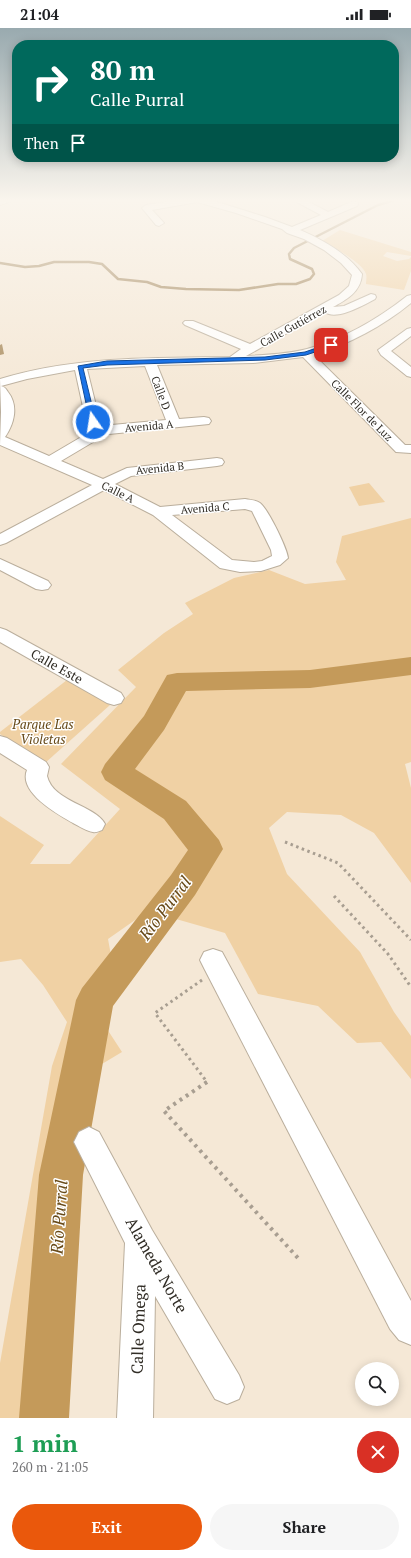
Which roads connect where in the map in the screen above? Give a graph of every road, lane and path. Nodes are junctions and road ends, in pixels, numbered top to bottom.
1 (349, 265) edge
2 (371, 297) dead end
3 (411, 298) edge
4 (322, 310) junction
5 (383, 317) junction
6 (189, 323) dead end
7 (405, 325) edge
8 (251, 349) junction
9 (306, 353) junction
10 (230, 360) junction
11 (149, 361) junction
12 (80, 366) junction
13 (411, 373) edge
14 (0, 383) edge
15 (0, 390) edge
16 (204, 421) dead end
17 (174, 424) junction
18 (95, 431) junction
19 (0, 434) edge
20 (0, 440) edge
21 (406, 449) edge
22 (50, 461) junction
23 (218, 462) dead end
24 (103, 484) junction
25 (158, 512) junction
26 (0, 540) edge
27 (0, 564) edge
28 (226, 564) joint
29 (42, 584) dead end
30 (0, 634) edge
31 (114, 698) dead end
32 (0, 743) edge
33 (94, 824) dead end
34 (285, 842) dead end
35 (334, 896) dead end
36 (411, 940) edge
37 (216, 964) joint
38 (411, 986) edge
39 (89, 1142) dead end
40 (142, 1241) junction
41 (298, 1258) dead end
42 (411, 1328) edge
43 (227, 1387) dead end
44 (135, 1418) edge

1 - 4 street, Calle Gutiérrez
2 - 4 street
3 - 5 street
4 - 8 street, Calle Gutiérrez
5 - 7 street
5 - 9 street
6 - 8 street
7 - 13 street
8 - 10 street, Calle Gutiérrez
9 - 10 street
9 - 21 street, Calle Flor de Luz
10 - 11 street
11 - 12 street
11 - 17 street, Calle D
12 - 14 street
12 - 18 street
15 - 19 street
16 - 17 street, Avenida A
17 - 18 street, Avenida A
18 - 22 street
20 - 22 street, Calle A
22 - 24 street, Calle A
23 - 24 street, Avenida B
24 - 25 street, Calle A
24 - 26 street, Avenida B
25 - 28 street, Calle A
25 - 28 street, Avenida C
27 - 29 street
30 - 31 street, Calle Este
32 - 33 street
34 - 36 path
35 - 38 path
37 - 41 path
37 - 42 street
39 - 40 street, Alameda Norte
40 - 43 street, Alameda Norte
40 - 44 street, Calle Omega

